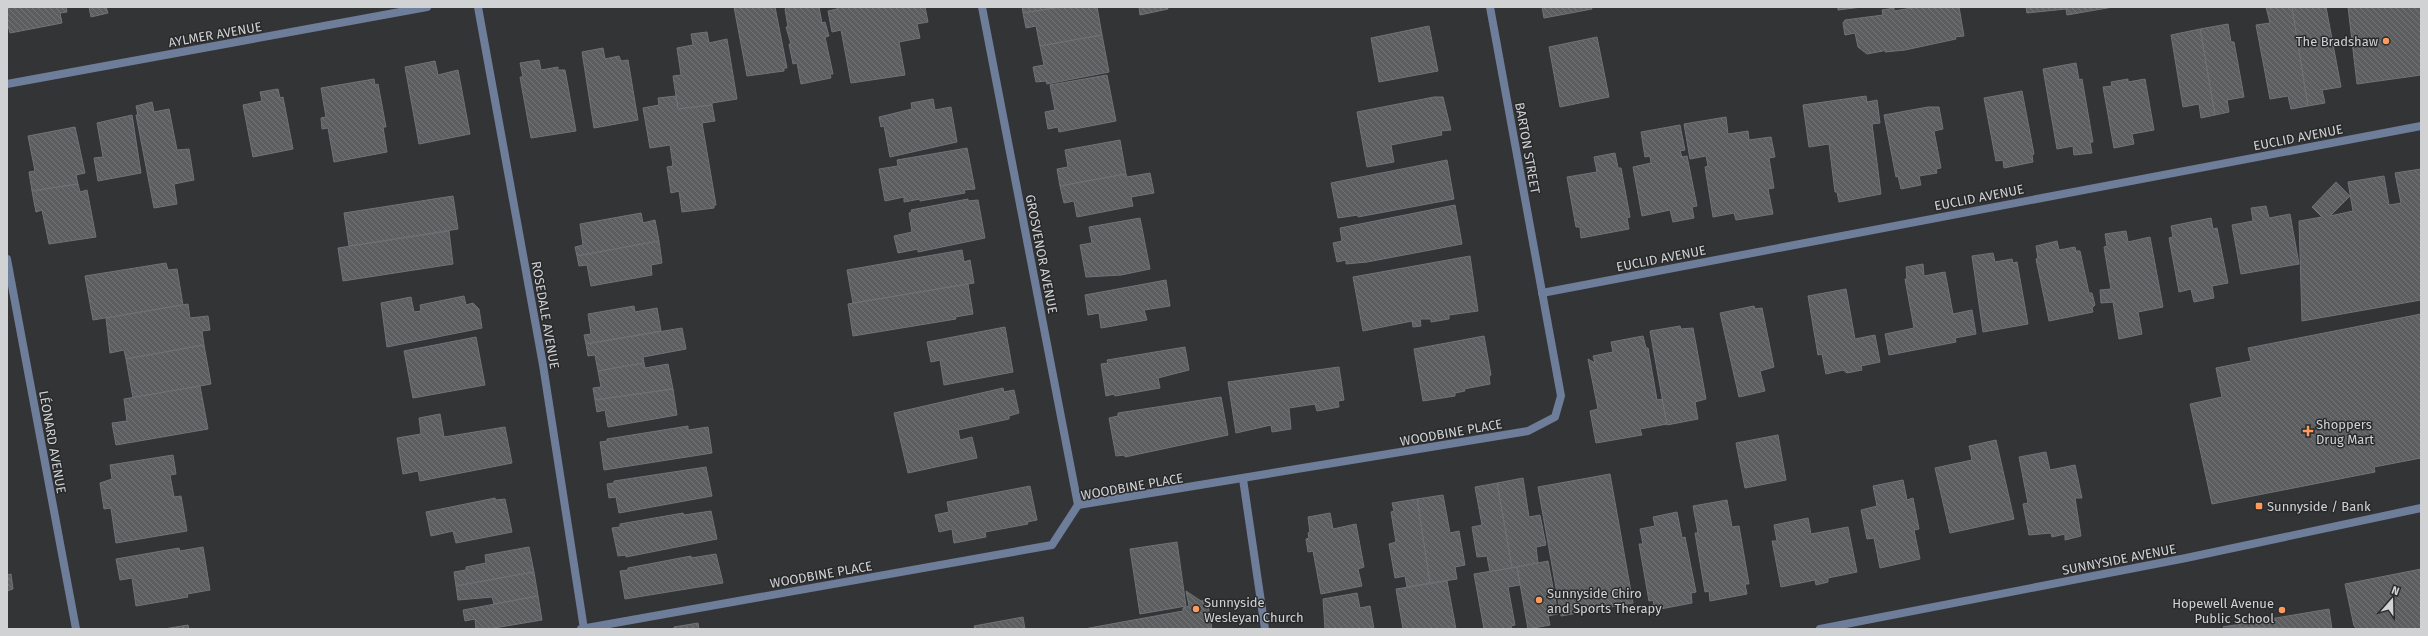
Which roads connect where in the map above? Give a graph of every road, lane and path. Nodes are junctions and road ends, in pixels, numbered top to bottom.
1 (427, 7) edge
2 (478, 7) edge
3 (982, 7) edge
4 (1490, 7) edge
5 (7, 84) edge
6 (2421, 126) edge
7 (7, 259) edge
8 (1542, 293) junction
9 (1243, 479) junction
10 (1078, 505) junction
11 (2421, 508) edge
12 (76, 629) edge
13 (583, 629) edge
14 (1265, 629) edge
15 (1820, 629) edge

1 - 5 street, AYLMER AVENUE
2 - 13 street, ROSEDALE AVENUE
3 - 10 street, GROSVENOR AVENUE
4 - 8 street, BARTON STREET
6 - 8 street, EUCLID AVENUE
7 - 12 street, LÉONARD AVENUE
8 - 9 street, WOODBINE PLACE
9 - 10 street, WOODBINE PLACE
9 - 14 street
10 - 13 street, WOODBINE PLACE
11 - 15 street, SUNNYSIDE AVENUE

